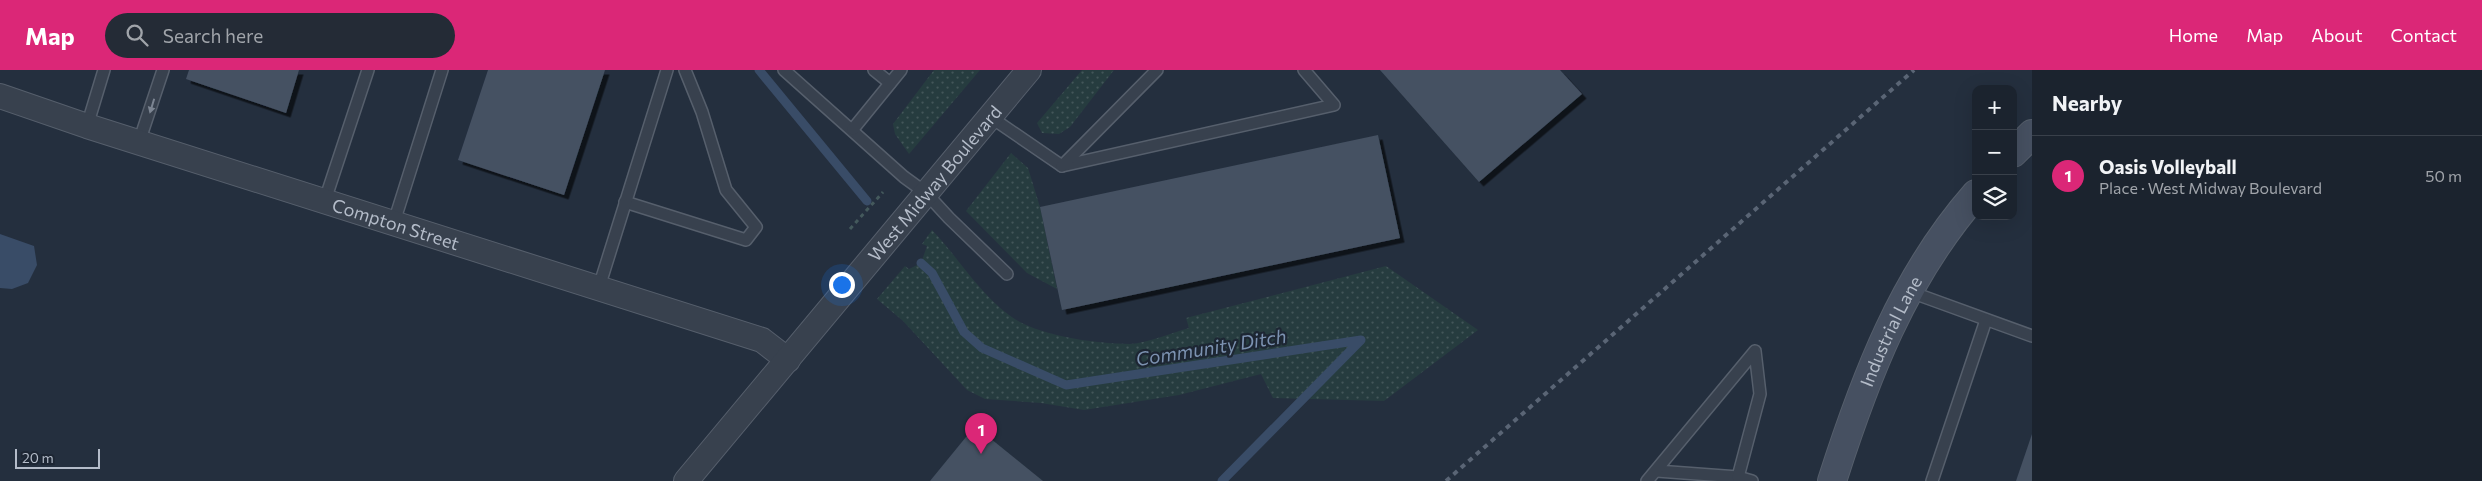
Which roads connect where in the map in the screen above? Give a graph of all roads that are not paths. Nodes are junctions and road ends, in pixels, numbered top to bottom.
1 (104, 70) edge
2 (163, 70) edge
3 (368, 70) edge
4 (442, 70) edge
5 (667, 70) edge
6 (685, 70) edge
7 (784, 70) edge
8 (874, 70) edge
9 (901, 70) edge
10 (1029, 70) edge
11 (1157, 70) edge
12 (1304, 70) edge
13 (890, 83) junction
14 (0, 96) edge
15 (989, 116) junction
16 (87, 126) junction
17 (853, 129) junction
18 (2032, 134) edge
19 (140, 142) junction
20 (2017, 149) edge
21 (1062, 166) junction
22 (926, 193) junction
23 (1972, 199) edge
24 (325, 200) junction
25 (625, 202) junction
26 (394, 222) junction
27 (1007, 274) dead end
28 (599, 287) junction
29 (1908, 291) junction
30 (1986, 320) junction
31 (2032, 336) edge
32 (788, 360) junction
33 (1657, 470) junction
34 (1738, 477) junction
35 (686, 481) edge
36 (1647, 481) edge
37 (1752, 481) edge
38 (1832, 481) edge
39 (1932, 481) edge

1 - 16 lane
2 -> 19 lane
3 - 24 lane
4 - 26 lane
5 - 25 lane
6 - 25 lane
7 - 17 lane
8 - 13 lane
9 - 13 lane
10 - 15 street, West Midway Boulevard
11 - 21 lane
12 - 21 lane
13 - 17 lane
14 - 16 street, Compton Street
15 - 21 lane
15 - 22 street, West Midway Boulevard
16 - 19 street, Compton Street
17 - 22 lane
18 - 20 street
19 - 24 street, Compton Street
22 - 27 lane
22 - 32 street, West Midway Boulevard
23 - 29 street, Industrial Lane
24 - 26 street, Compton Street
25 - 28 lane
26 - 28 street, Compton Street
28 - 32 street, Compton Street
29 - 30 lane
29 - 38 street, Industrial Lane
30 - 31 lane
30 - 39 lane
32 - 35 street, West Midway Boulevard
33 - 34 lane
33 - 34 lane
33 - 36 lane
34 - 37 lane

